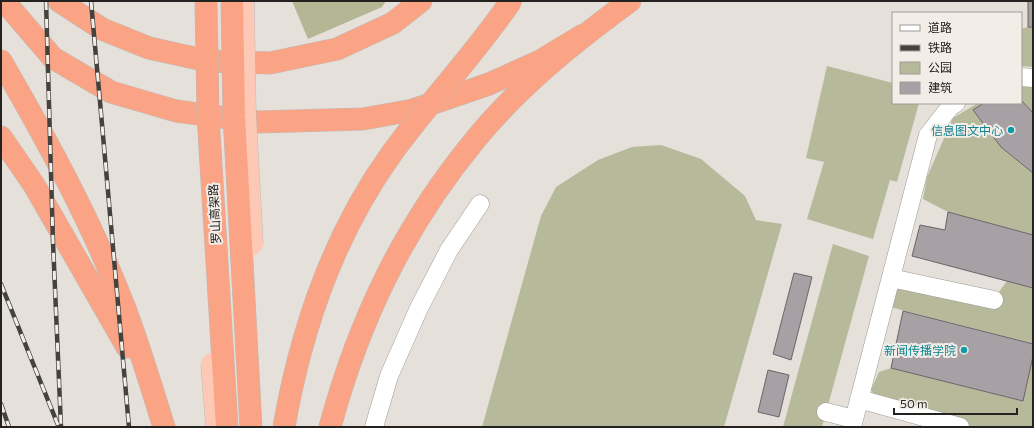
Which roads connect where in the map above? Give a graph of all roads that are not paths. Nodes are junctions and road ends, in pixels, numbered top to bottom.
1 (4, 1) edge
2 (59, 1) edge
3 (196, 1) edge
4 (206, 1) edge
5 (232, 1) edge
6 (243, 1) edge
7 (421, 1) edge
8 (512, 1) edge
9 (630, 1) edge
10 (583, 35) junction
11 (1, 61) edge
12 (1022, 77) edge
13 (1033, 78) edge
14 (954, 104) edge
15 (1, 137) edge
16 (480, 204) dead end
17 (891, 278) junction
18 (994, 300) dead end
19 (155, 397) junction
20 (859, 399) junction
21 (826, 412) dead end
22 (853, 423) edge
23 (164, 427) edge
24 (217, 427) edge
25 (227, 427) edge
26 (251, 427) edge
27 (261, 427) edge
28 (284, 427) edge
29 (330, 427) edge
30 (374, 427) edge
31 (960, 427) edge

1 - 10 highway, bridge
2 - 7 highway, bridge
3 - 24 main road, bridge
4 - 25 highway, 罗山高架路, bridge
5 - 26 highway, bridge
6 - 27 main road, bridge
8 - 28 highway, bridge
9 - 10 highway
10 - 29 highway
11 - 19 highway
12 - 13 lane
14 - 17 lane
15 - 19 highway
16 - 30 lane
17 - 18 lane
17 - 20 lane
19 - 23 highway
20 - 22 lane
20 - 31 lane
21 - 22 lane

